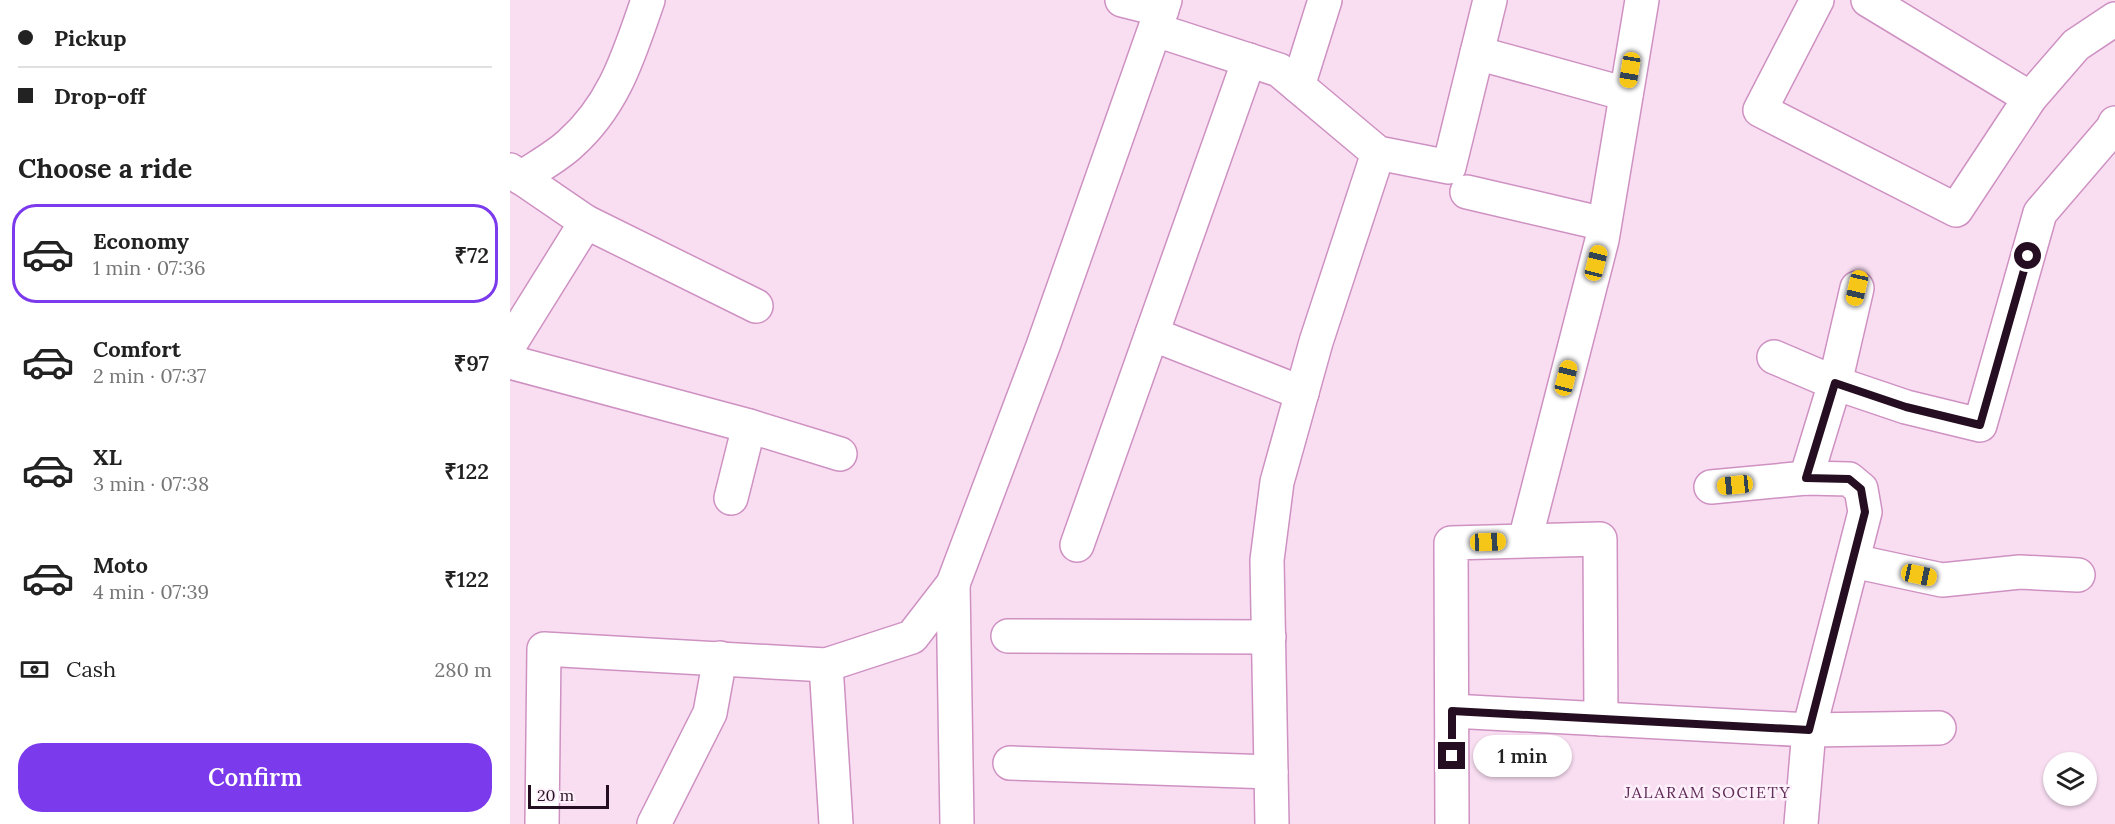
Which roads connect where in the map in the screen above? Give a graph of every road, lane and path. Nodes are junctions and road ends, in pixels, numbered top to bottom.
1 (648, 0) edge
2 (1122, 0) edge
3 (1324, 0) edge
4 (1490, 0) edge
5 (1642, 0) edge
6 (1817, 0) edge
7 (1868, 0) edge
8 (1161, 14) edge
9 (2115, 19) edge
10 (1477, 53) junction
11 (1249, 60) junction
12 (1298, 86) junction
13 (1626, 94) junction
14 (2030, 98) junction
15 (2115, 123) edge
16 (1378, 153) junction
17 (515, 174) edge
18 (1467, 192) dead end
19 (586, 222) junction
20 (1605, 224) junction
21 (1857, 288) dead end
22 (756, 306) dead end
23 (1152, 334) junction
24 (510, 344) edge
25 (1774, 357) dead end
26 (510, 362) edge
27 (1835, 383) junction
28 (1302, 393) junction
29 (749, 426) junction
30 (840, 454) dead end
31 (1806, 478) junction
32 (1711, 487) dead end
33 (731, 498) dead end
34 (1526, 540) junction
35 (1077, 545) dead end
36 (1853, 561) junction
37 (2078, 575) dead end
38 (953, 584) junction
39 (1008, 636) dead end
40 (1269, 637) junction
41 (720, 658) junction
42 (826, 665) junction
43 (1452, 711) junction
44 (1601, 719) junction
45 (1939, 728) dead end
46 (1809, 730) junction
47 (1010, 763) dead end
48 (1271, 772) junction
49 (542, 824) edge
50 (654, 824) edge
51 (836, 824) edge
52 (957, 824) edge
53 (1272, 824) edge
54 (1452, 824) edge
55 (1801, 824) edge

1 - 17 street
2 - 8 street
3 - 12 street
4 - 10 street
5 - 13 street
6 - 14 street
7 - 14 street
8 - 11 street
8 - 38 street
9 - 14 street
10 - 13 street
10 - 16 street
11 - 12 street
11 - 23 street
12 - 16 street
13 - 20 street
15 - 27 street
16 - 28 street
17 - 19 street
18 - 20 street
19 - 22 street
19 - 24 street
20 - 34 street
21 - 27 street
23 - 28 street
23 - 35 street
25 - 27 street
26 - 29 street
27 - 31 street
28 - 40 street
29 - 30 street
29 - 33 street
31 - 32 street
31 - 36 street
34 - 43 street
34 - 44 street
36 - 37 street
36 - 46 street
38 - 42 street
38 - 52 street
39 - 40 street
40 - 48 street
41 - 42 street
41 - 49 street
41 - 50 street
42 - 51 street
43 - 44 street
43 - 54 street
44 - 46 street
45 - 46 street
46 - 55 street
47 - 48 street
48 - 53 street

